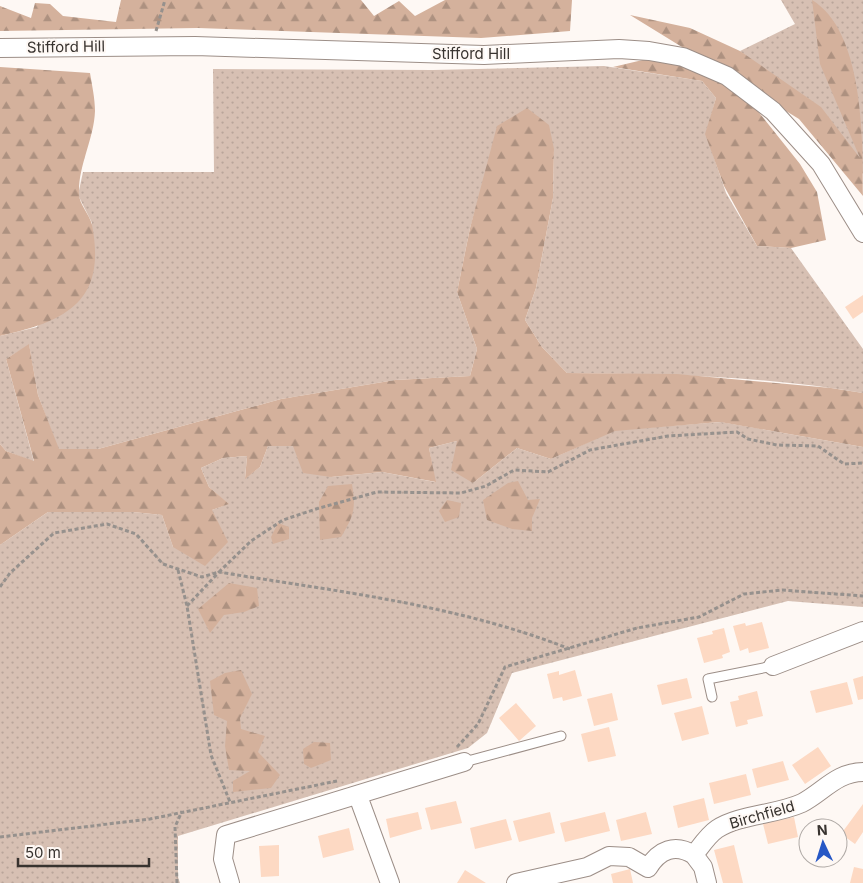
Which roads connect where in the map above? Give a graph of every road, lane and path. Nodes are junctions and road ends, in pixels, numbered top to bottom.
1 (165, 0) edge
2 (150, 46) junction
3 (0, 48) edge
4 (863, 233) edge
5 (863, 463) edge
6 (178, 569) junction
7 (219, 572) junction
8 (0, 587) edge
9 (863, 596) edge
10 (187, 606) junction
11 (863, 631) edge
12 (571, 649) junction
13 (773, 666) joint
14 (712, 697) dead end
15 (561, 736) dead end
16 (458, 757) junction
17 (863, 772) edge
18 (345, 780) dead end
19 (358, 796) junction
20 (230, 802) junction
21 (182, 811) junction
22 (0, 837) edge
23 (694, 855) junction
24 (648, 875) edge
25 (177, 883) edge
26 (230, 883) edge
27 (390, 883) edge
28 (516, 883) edge
29 (707, 883) edge

1 - 2 path
2 - 3 street, Stifford Hill
2 - 4 street, Stifford Hill
5 - 7 path
6 - 7 path
6 - 8 path
6 - 10 path
7 - 10 path
7 - 12 path
9 - 12 path
10 - 20 path
11 - 13 street
12 - 16 path
13 - 14 lane
15 - 16 lane
16 - 19 street
17 - 23 street, Birchfield
18 - 20 path
19 - 26 street
19 - 27 street
20 - 21 path
21 - 22 path
21 - 25 path
23 - 24 street
23 - 29 street
24 - 28 street

